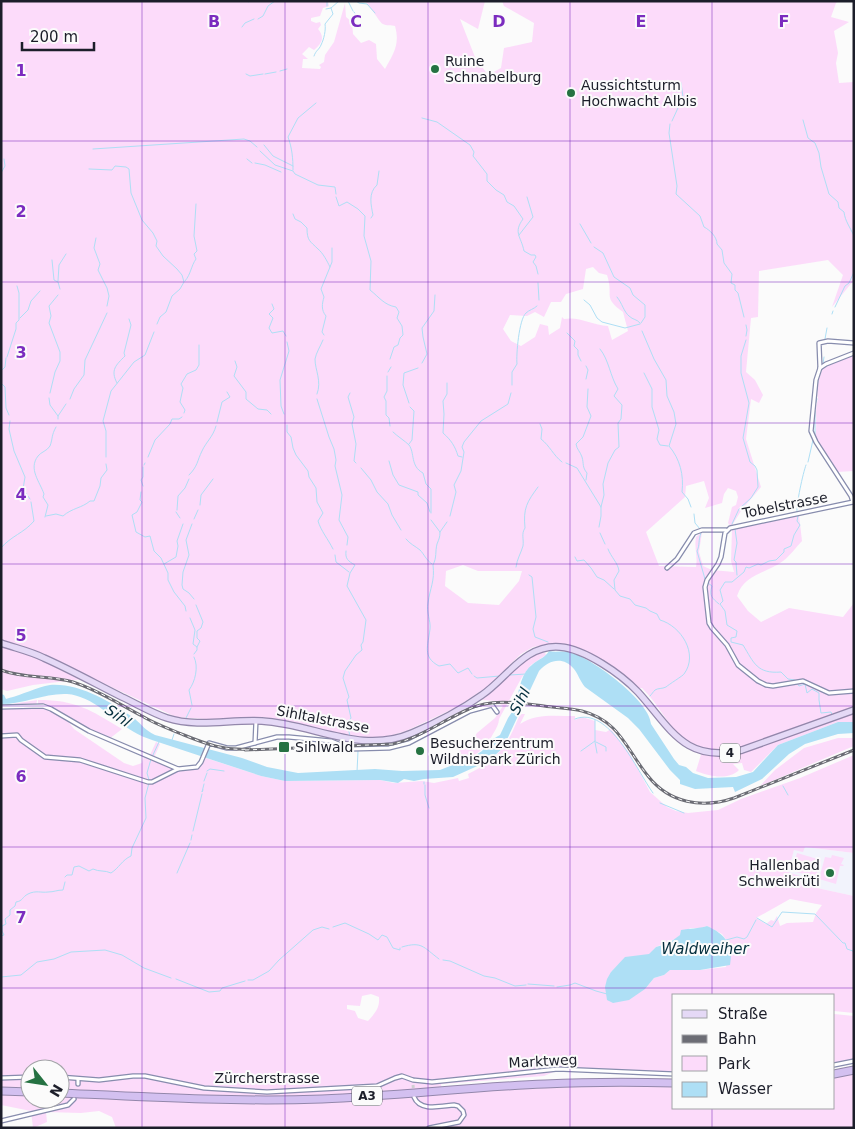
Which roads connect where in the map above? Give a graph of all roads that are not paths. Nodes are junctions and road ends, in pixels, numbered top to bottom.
1 (854, 343) edge
2 (854, 353) edge
3 (820, 368) junction
4 (853, 502) edge
5 (727, 530) junction
6 (719, 532) junction
7 (723, 538) junction
8 (667, 568) dead end
9 (1, 643) edge
10 (854, 692) edge
11 (1, 707) edge
12 (854, 710) edge
13 (497, 712) dead end
14 (256, 721) junction
15 (1, 736) edge
16 (255, 743) junction
17 (178, 769) junction
18 (854, 1061) edge
19 (835, 1065) edge
20 (854, 1066) edge
21 (835, 1070) edge
22 (854, 1070) edge
23 (672, 1074) edge
24 (835, 1074) edge
25 (1, 1078) edge
26 (20, 1078) edge
27 (70, 1078) edge
28 (78, 1079) junction
29 (672, 1079) edge
30 (413, 1080) junction
31 (672, 1083) edge
32 (78, 1084) dead end
33 (413, 1085) tunnel mouth
34 (1, 1087) edge
35 (20, 1087) edge
36 (70, 1089) edge
37 (1, 1091) edge
38 (20, 1092) edge
39 (70, 1093) edge
40 (414, 1097) dead end
41 (74, 1099) dead end
42 (1, 1121) edge
43 (429, 1128) edge

1 - 3 street
2 - 3 street
3 - 4 street
4 - 5 street, Tobelstrasse
5 - 6 street
5 - 7 street, Tobelstrasse
6 - 7 street
6 - 8 street
7 - 10 street, Tobelstrasse
9 - 14 main road, Sihltalstrasse / 4
11 - 17 street
12 - 14 main road, Sihltalstrasse / 4
13 - 16 street
14 - 16 street
15 - 17 street
16 - 17 street
18 - 19 street
20 - 21 highway
22 - 24 highway
23 - 30 street, Marktweg
25 - 26 street
27 - 28 street, Zürcherstrasse
28 - 30 street, Zürcherstrasse
28 - 32 street
29 - 36 highway, A3
30 - 33 street
31 - 39 highway, A3
34 - 35 highway
37 - 38 highway
40 - 43 street
41 - 42 street

